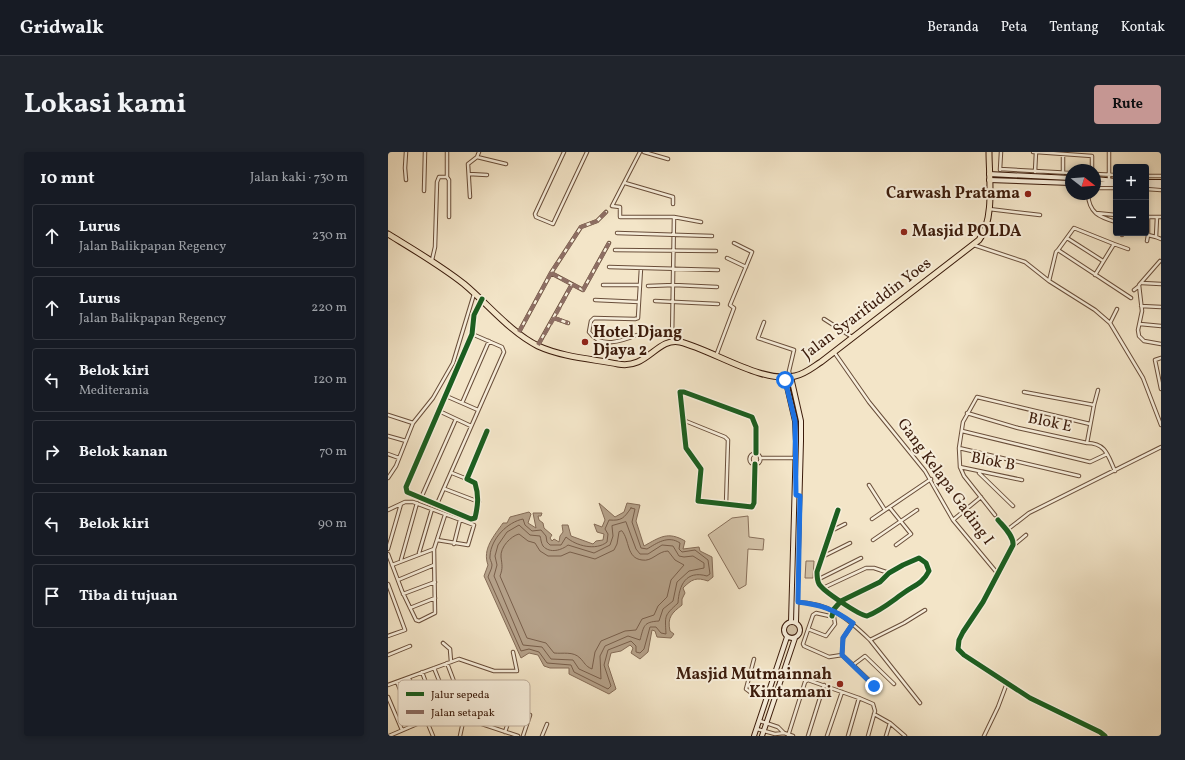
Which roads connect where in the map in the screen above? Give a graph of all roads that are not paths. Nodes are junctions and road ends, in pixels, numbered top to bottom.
1 (406, 152) edge
2 (425, 152) edge
3 (447, 152) edge
4 (479, 152) edge
5 (564, 152) edge
6 (587, 152) edge
7 (640, 152) edge
8 (644, 152) edge
9 (989, 152) edge
10 (1001, 152) edge
11 (1032, 152) edge
12 (1036, 152) edge
13 (1109, 152) edge
14 (1063, 154) junction
15 (477, 158) junction
16 (668, 159) dead end
17 (506, 164) dead end
18 (1092, 164) edge
19 (1000, 169) junction
20 (1035, 172) junction
21 (1063, 173) junction
22 (469, 174) junction
23 (1101, 174) edge
24 (487, 175) dead end
25 (1000, 175) junction
26 (1108, 175) junction
27 (1113, 175) edge
28 (1023, 176) junction
29 (1149, 176) edge
30 (1161, 176) edge
31 (447, 177) junction
32 (989, 177) junction
33 (406, 180) dead end
34 (1064, 180) junction
35 (1101, 180) edge
36 (1022, 181) junction
37 (1109, 181) junction
38 (1113, 181) edge
39 (1149, 182) edge
40 (1161, 182) edge
41 (625, 183) junction
42 (1101, 184) edge
43 (1113, 184) edge
44 (1149, 185) edge
45 (1161, 186) edge
46 (1101, 188) edge
47 (1113, 188) edge
48 (1149, 189) edge
49 (1161, 190) edge
50 (424, 191) dead end
51 (470, 197) dead end
52 (1089, 200) edge
53 (674, 204) dead end
54 (989, 209) junction
55 (606, 212) dead end
56 (1096, 212) junction
57 (1040, 215) dead end
58 (1113, 215) edge
59 (449, 217) dead end
60 (674, 217) junction
61 (1149, 217) edge
62 (1157, 217) junction
63 (1161, 217) edge
64 (1113, 221) edge
65 (701, 222) dead end
66 (388, 234) edge
67 (617, 234) dead end
68 (674, 234) junction
69 (1149, 235) edge
70 (712, 236) dead end
71 (1148, 236) edge
72 (1156, 237) junction
73 (1067, 238) junction
74 (1161, 239) edge
75 (1147, 241) dead end
76 (609, 243) dead end
77 (734, 243) dead end
78 (1114, 244) junction
79 (974, 245) junction
80 (1128, 249) dead end
81 (615, 250) dead end
82 (1058, 250) junction
83 (674, 251) junction
84 (716, 251) dead end
85 (727, 258) dead end
86 (432, 260) junction
87 (1103, 261) junction
88 (1160, 261) dead end
89 (1157, 265) junction
90 (1161, 266) edge
91 (609, 267) dead end
92 (746, 267) junction
93 (641, 268) junction
94 (674, 268) junction
95 (718, 270) dead end
96 (551, 274) junction
97 (1095, 275) junction
98 (1049, 281) junction
99 (1140, 284) junction
100 (1161, 284) edge
101 (603, 285) dead end
102 (640, 285) junction
103 (674, 285) junction
104 (571, 286) junction
105 (648, 286) dead end
106 (717, 287) dead end
107 (1134, 290) dead end
108 (475, 293) junction
109 (1131, 298) dead end
110 (482, 299) junction
111 (595, 300) dead end
112 (655, 301) dead end
113 (639, 302) junction
114 (674, 302) junction
115 (718, 304) dead end
116 (1141, 306) junction
117 (1161, 307) edge
118 (1117, 309) dead end
119 (554, 318) junction
120 (824, 320) dead end
121 (764, 322) dead end
122 (568, 323) dead end
123 (1110, 323) junction
124 (1140, 324) junction
125 (1161, 326) edge
126 (519, 332) junction
127 (472, 334) junction
128 (637, 335) dead end
129 (853, 338) junction
130 (489, 341) junction
131 (672, 342) junction
132 (1161, 344) edge
133 (538, 345) junction
134 (834, 351) junction
135 (716, 356) junction
136 (1161, 358) edge
137 (791, 377) junction
138 (785, 378) junction
139 (1161, 389) edge
140 (1098, 390) dead end
141 (1024, 392) dead end
142 (446, 396) junction
143 (462, 403) junction
144 (1094, 405) junction
145 (478, 410) junction
146 (439, 411) junction
147 (967, 414) junction
148 (388, 415) edge
149 (456, 419) junction
150 (683, 420) junction
151 (413, 423) junction
152 (1090, 424) junction
153 (1161, 425) edge
154 (472, 426) junction
155 (487, 431) dead end
156 (962, 431) junction
157 (388, 436) edge
158 (406, 441) junction
159 (796, 443) junction
160 (801, 443) junction
161 (1087, 443) junction
162 (1161, 447) edge
163 (960, 448) junction
164 (756, 453) junction
165 (388, 454) edge
166 (1107, 454) junction
167 (399, 458) junction
168 (760, 458) junction
169 (796, 458) junction
170 (755, 464) junction
171 (798, 467) junction
172 (960, 467) junction
173 (1115, 471) junction
174 (978, 472) junction
175 (452, 473) junction
176 (1079, 476) dead end
177 (388, 478) edge
178 (468, 479) junction
179 (931, 479) junction
180 (1022, 480) dead end
181 (869, 486) dead end
182 (444, 489) junction
183 (798, 495) junction
184 (981, 497) junction
185 (421, 498) junction
186 (479, 502) junction
187 (417, 503) junction
188 (401, 504) junction
189 (437, 505) junction
190 (726, 505) junction
191 (1013, 506) dead end
192 (890, 508) junction
193 (388, 510) edge
194 (432, 510) junction
195 (838, 510) dead end
196 (885, 510) junction
197 (917, 510) dead end
198 (445, 515) junction
199 (995, 515) dead end
200 (872, 519) dead end
201 (460, 520) junction
202 (953, 520) junction
203 (998, 520) dead end
204 (902, 522) junction
205 (845, 524) dead end
206 (1007, 530) junction
207 (831, 531) junction
208 (1026, 535) dead end
209 (437, 540) junction
210 (873, 540) dead end
211 (850, 543) dead end
212 (454, 544) junction
213 (1014, 544) junction
214 (896, 545) dead end
215 (388, 549) edge
216 (434, 549) junction
217 (388, 554) edge
218 (419, 554) junction
219 (822, 557) junction
220 (861, 558) dead end
221 (400, 561) junction
222 (392, 565) junction
223 (434, 565) junction
224 (889, 573) junction
225 (998, 574) junction
226 (398, 580) junction
227 (817, 580) junction
228 (435, 582) junction
229 (388, 584) edge
230 (822, 588) junction
231 (403, 594) junction
232 (435, 598) junction
233 (841, 601) junction
234 (791, 602) junction
235 (798, 602) junction
236 (410, 608) junction
237 (834, 609) junction
238 (924, 610) dead end
239 (832, 616) junction
240 (793, 622) junction
241 (853, 623) junction
242 (808, 629) junction
243 (388, 636) edge
244 (787, 637) junction
245 (794, 638) junction
246 (870, 640) junction
247 (443, 643) dead end
248 (410, 646) dead end
249 (513, 652) dead end
250 (842, 655) junction
251 (388, 656) edge
252 (754, 659) dead end
253 (450, 660) junction
254 (447, 663) junction
255 (853, 665) junction
256 (434, 668) junction
257 (422, 672) junction
258 (408, 678) joint
259 (402, 680) edge
260 (425, 680) edge
261 (439, 680) edge
262 (453, 680) edge
263 (397, 682) edge
264 (1007, 683) junction
265 (894, 684) dead end
266 (388, 685) edge
267 (824, 685) junction
268 (874, 686) dead end
269 (842, 692) junction
270 (388, 697) edge
271 (767, 698) junction
272 (860, 698) junction
273 (920, 703) dead end
274 (874, 714) junction
275 (760, 720) junction
276 (398, 721) edge
277 (767, 723) junction
278 (890, 723) junction
279 (547, 724) dead end
280 (400, 726) edge
281 (412, 726) edge
282 (428, 726) edge
283 (488, 726) edge
284 (507, 726) edge
285 (526, 726) edge
286 (757, 729) junction
287 (402, 730) junction
288 (764, 731) junction
289 (388, 732) edge
290 (505, 732) junction
291 (784, 733) junction
292 (460, 735) edge
293 (788, 735) edge
294 (389, 736) edge
295 (433, 736) edge
296 (464, 736) edge
297 (518, 736) edge
298 (523, 736) edge
299 (542, 736) edge
300 (754, 736) edge
301 (762, 736) edge
302 (793, 736) edge
303 (808, 736) edge
304 (827, 736) edge
305 (848, 736) edge
306 (868, 736) edge
307 (886, 736) edge
308 (905, 736) edge
309 (984, 736) edge
310 (1105, 736) edge

1 - 33 street
2 - 50 street
3 - 31 street
4 - 15 street
5 - 6 street
7 - 41 street
8 - 16 street
9 - 32 highway, Jalan Syarifuddin Yoes
10 - 19 street
11 - 12 street
12 - 14 street
12 - 20 street
13 - 26 street
14 - 18 street
14 - 21 street
15 - 17 street
15 - 22 street
19 - 20 street
19 - 25 street
20 - 21 street
21 - 34 street
22 - 24 street
22 - 51 street
23 - 26 street
25 - 28 street
25 - 32 street
26 - 27 street
26 - 37 street
28 - 34 street
28 - 36 street
29 - 30 street
31 - 59 street
31 - 86 street
32 - 36 street
32 - 54 highway, Jalan Syarifuddin Yoes
34 - 36 street
35 - 37 street
37 - 38 street
39 - 40 street
41 - 53 street
41 - 60 street
42 - 43 street
44 - 45 street
46 - 47 street
48 - 49 street
52 - 56 street
54 - 57 street
54 - 79 highway, Jalan Syarifuddin Yoes
55 - 96 street
56 - 58 street
56 - 64 street
60 - 65 street
60 - 68 street
61 - 62 street
62 - 63 street
62 - 72 street
66 - 86 highway
67 - 68 street
68 - 70 street
68 - 83 street
69 - 72 street
71 - 75 street
72 - 74 street
73 - 78 street
73 - 82 street
73 - 87 street
76 - 104 street
77 - 92 street
78 - 80 street
78 - 87 street
79 - 98 street
79 - 129 highway, Jalan Syarifuddin Yoes
81 - 83 street
82 - 97 street
82 - 98 street
83 - 84 street
83 - 94 street
85 - 92 street
86 - 108 highway
87 - 97 street
88 - 89 street
89 - 90 street
89 - 99 street
91 - 93 street
92 - 135 street
93 - 94 street
93 - 102 street
94 - 95 street
94 - 103 street
96 - 104 street
96 - 126 street
97 - 109 street
98 - 123 street
99 - 100 street
99 - 107 street
99 - 116 street
101 - 102 street
102 - 113 street
103 - 105 street
103 - 106 street
103 - 114 street
104 - 119 street
108 - 110 highway
108 - 151 street
110 - 126 highway
110 - 127 street
111 - 113 street
112 - 114 street
113 - 128 street
114 - 115 street
114 - 131 street
116 - 117 street
116 - 124 street
118 - 123 street
119 - 122 street
119 - 133 street
120 - 129 street
121 - 137 street
123 - 153 street
124 - 125 street
124 - 132 street
126 - 133 highway
127 - 130 street
127 - 142 street
129 - 134 highway, Jalan Syarifuddin Yoes
130 - 143 street
130 - 145 street
131 - 133 highway
131 - 135 highway, Jalan Syarifuddin Yoes
134 - 137 highway, Jalan Syarifuddin Yoes
134 - 179 street, Gang Kelapa Gading I
135 - 138 highway, Jalan Syarifuddin Yoes
136 - 139 street
137 - 138 highway, Jalan Syarifuddin Yoes
137 - 160 street
138 - 159 street
140 - 144 street
141 - 144 street
142 - 143 street
142 - 146 street
143 - 145 street
144 - 152 street
145 - 154 street
146 - 149 street
146 - 185 street
147 - 152 street
147 - 156 street
147 - 161 street, Blok E
148 - 151 street
149 - 154 street
149 - 185 street
150 - 164 street
150 - 190 street
150 - 190 street
151 - 158 street
152 - 161 street
154 - 175 street
155 - 178 street
156 - 163 street
156 - 166 street
157 - 158 street
158 - 167 street
159 - 160 street
159 - 169 street
160 - 171 street
161 - 166 street, Blok E
162 - 173 street
163 - 172 street
163 - 176 street
164 - 168 street
164 - 170 street
165 - 167 street
166 - 173 street, Blok E
167 - 177 street
168 - 169 street
168 - 170 street
169 - 171 street
170 - 190 street
171 - 183 street
172 - 174 street, Blok B
172 - 184 street
173 - 206 street
174 - 180 street, Blok B
174 - 191 street
175 - 178 street
175 - 182 street
178 - 186 street
179 - 192 street
179 - 202 street, Gang Kelapa Gading I
181 - 196 street
182 - 186 street
182 - 189 street
183 - 234 street
183 - 235 street
184 - 199 street
184 - 202 street
185 - 189 street
186 - 189 street
187 - 188 street
187 - 194 street
187 - 221 street
188 - 193 street
188 - 215 street
192 - 196 street
192 - 204 street
194 - 198 street
194 - 218 street
195 - 207 street
196 - 200 street
197 - 204 street
198 - 201 street
198 - 209 street
201 - 212 street
201 - 212 street
202 - 225 street, Gang Kelapa Gading I
203 - 206 street
204 - 210 street
204 - 214 street
205 - 207 street
206 - 213 street
207 - 219 street
208 - 213 street
209 - 212 street
209 - 216 street
211 - 219 street
213 - 225 street
216 - 218 street
216 - 223 street
217 - 222 street
218 - 221 street
219 - 227 street
220 - 227 street
221 - 222 street
222 - 226 street
223 - 226 street
223 - 228 street
224 - 230 street
224 - 233 street
224 - 233 street
225 - 264 street
226 - 231 street
227 - 230 street
228 - 231 street
228 - 232 street
229 - 243 street
230 - 233 street
231 - 236 street
232 - 236 street
232 - 236 street
233 - 237 street
234 - 235 street
234 - 240 street
235 - 237 street
235 - 240 street
237 - 239 street
237 - 241 street
238 - 246 street
239 - 242 street
239 - 242 street
240 - 244 street
240 - 245 street
241 - 246 street
241 - 250 street
242 - 250 street
244 - 245 street
244 - 271 street
245 - 277 street
246 - 273 street
247 - 253 street
248 - 251 street
249 - 253 street
250 - 255 street
252 - 271 street
253 - 254 street
254 - 256 street
254 - 262 street
255 - 265 street
255 - 268 street
256 - 257 street
256 - 261 street
257 - 258 street
257 - 260 street
258 - 259 street
263 - 266 street
264 - 309 street
264 - 310 street
267 - 269 street
267 - 293 street
267 - 303 street
269 - 272 street
269 - 304 street
270 - 276 street
271 - 275 street
272 - 274 street
272 - 305 street
274 - 278 street
274 - 306 street
275 - 277 street
275 - 286 street
277 - 288 street
277 - 291 street
278 - 307 street
278 - 308 street
279 - 299 street
280 - 287 street
281 - 287 street
282 - 295 street
283 - 290 street
284 - 290 street
285 - 298 street
286 - 288 street
286 - 300 street
287 - 294 street
288 - 291 street
288 - 301 street
289 - 294 street
290 - 297 street
291 - 293 street
292 - 296 street
293 - 302 street

